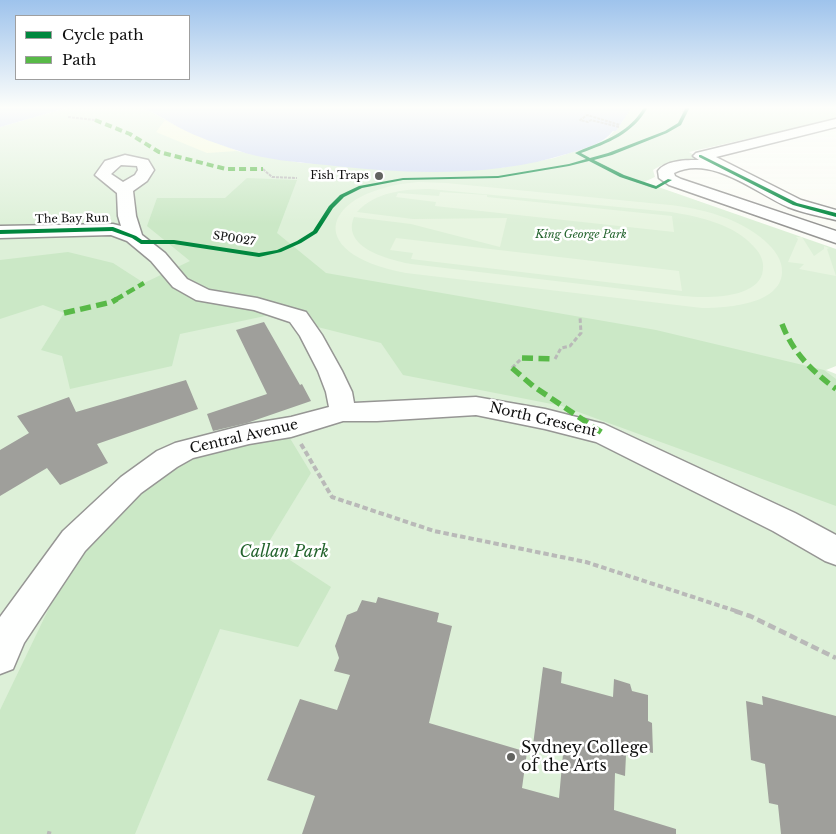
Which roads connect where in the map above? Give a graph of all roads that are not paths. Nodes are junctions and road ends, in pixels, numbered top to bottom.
1 (742, 146) edge
2 (723, 167) junction
3 (123, 190) dead end
4 (836, 215) edge
5 (0, 232) edge
6 (836, 238) edge
7 (138, 240) junction
8 (343, 412) junction
9 (836, 551) edge
10 (0, 656) edge

1 - 2 street
2 - 4 street
2 - 6 street
3 - 7 street
5 - 7 street, The Bay Run
7 - 8 street
8 - 9 street, North Crescent
8 - 10 street, Central Avenue

